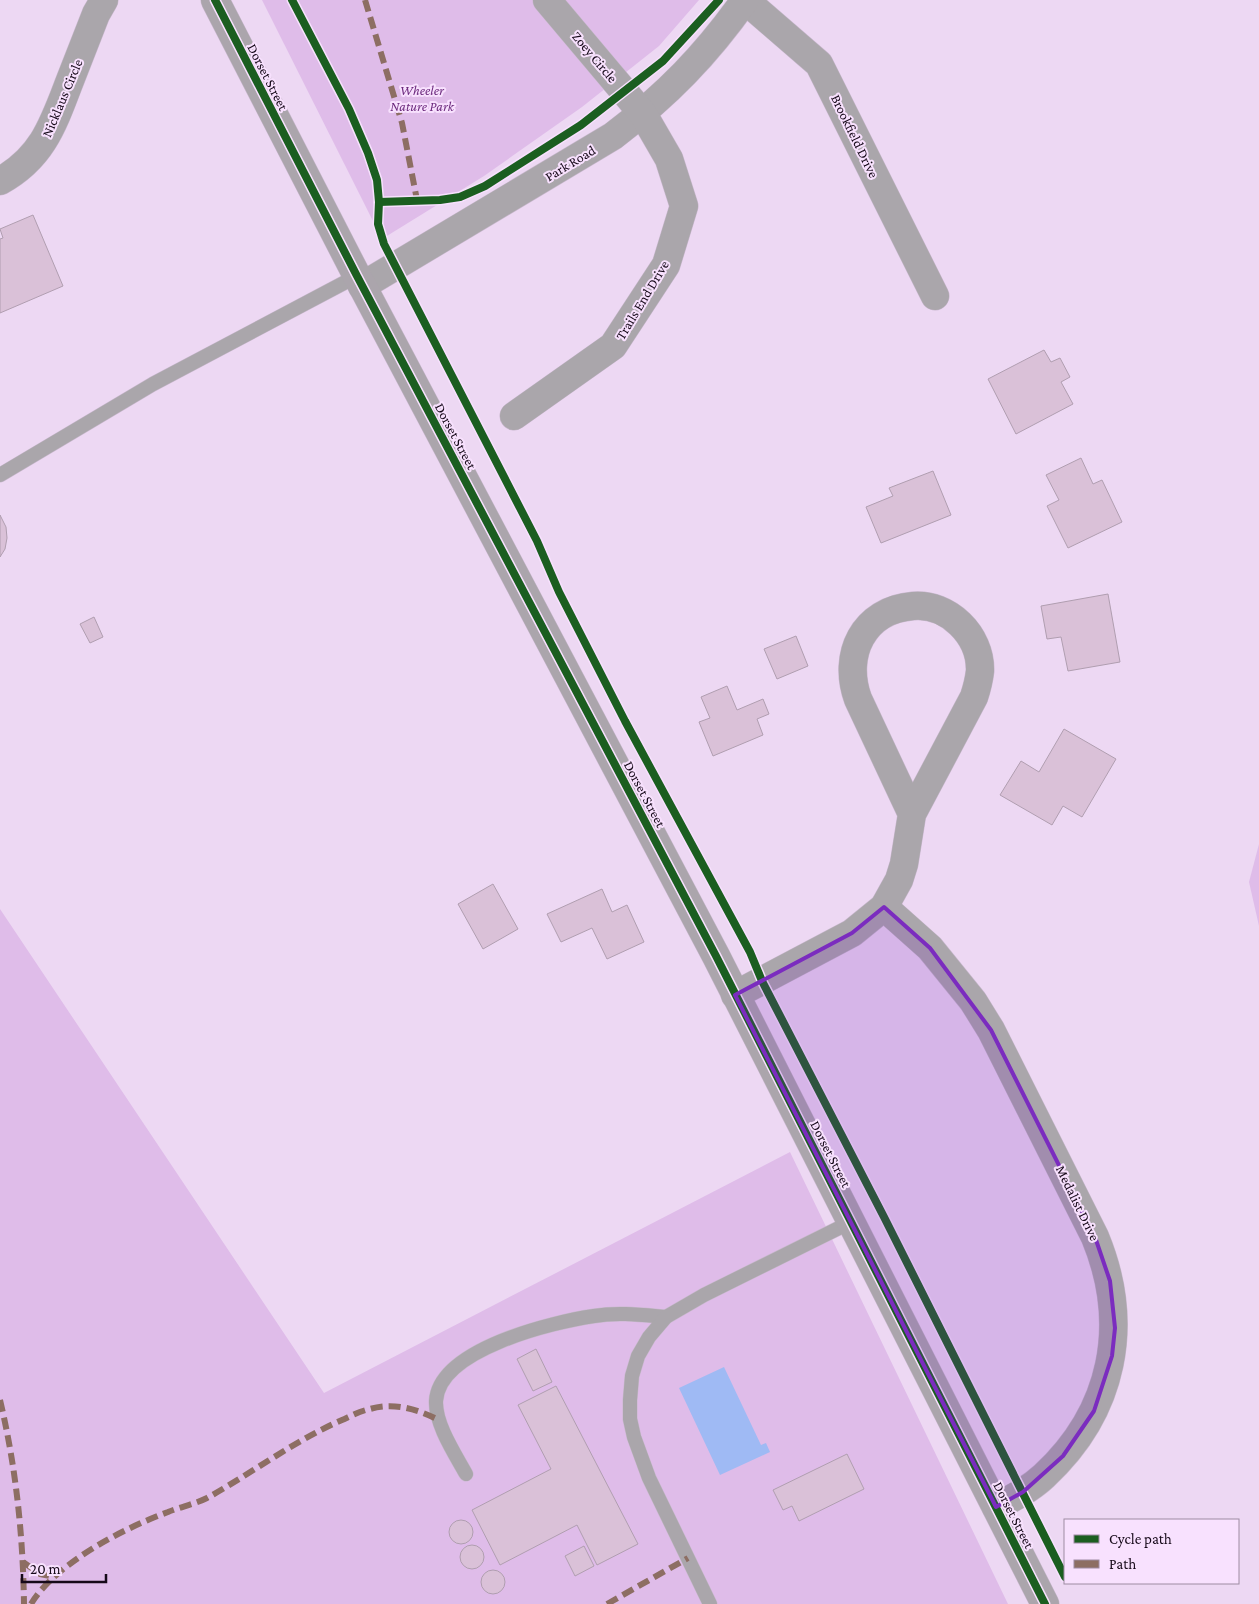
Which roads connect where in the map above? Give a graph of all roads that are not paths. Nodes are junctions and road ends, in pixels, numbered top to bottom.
1 (104, 0) edge
2 (215, 0) edge
3 (547, 0) edge
4 (745, 0) edge
5 (643, 114) junction
6 (0, 181) edge
7 (360, 281) junction
8 (935, 296) dead end
9 (514, 416) dead end
10 (0, 475) edge
11 (912, 814) junction
12 (884, 907) junction
13 (735, 995) junction
14 (851, 1222) junction
15 (666, 1317) junction
16 (466, 1474) dead end
17 (996, 1507) junction
18 (710, 1604) edge
19 (1045, 1604) edge

1 - 6 street, Nicklaus Circle
2 - 7 street, Dorset Street
3 - 5 street, Zoey Circle
4 - 5 street, Park Road
4 - 8 street, Brookfield Drive
5 - 7 street, Park Road
5 - 9 street, Trails End Drive
7 - 10 lane
7 - 13 street, Dorset Street
11 - 11 street
11 - 12 street
12 - 13 street
12 - 17 street, Medalist Drive
13 - 14 street, Dorset Street
14 - 15 lane
14 - 17 street, Dorset Street
15 - 16 lane
15 - 18 lane
17 - 19 street, Dorset Street

